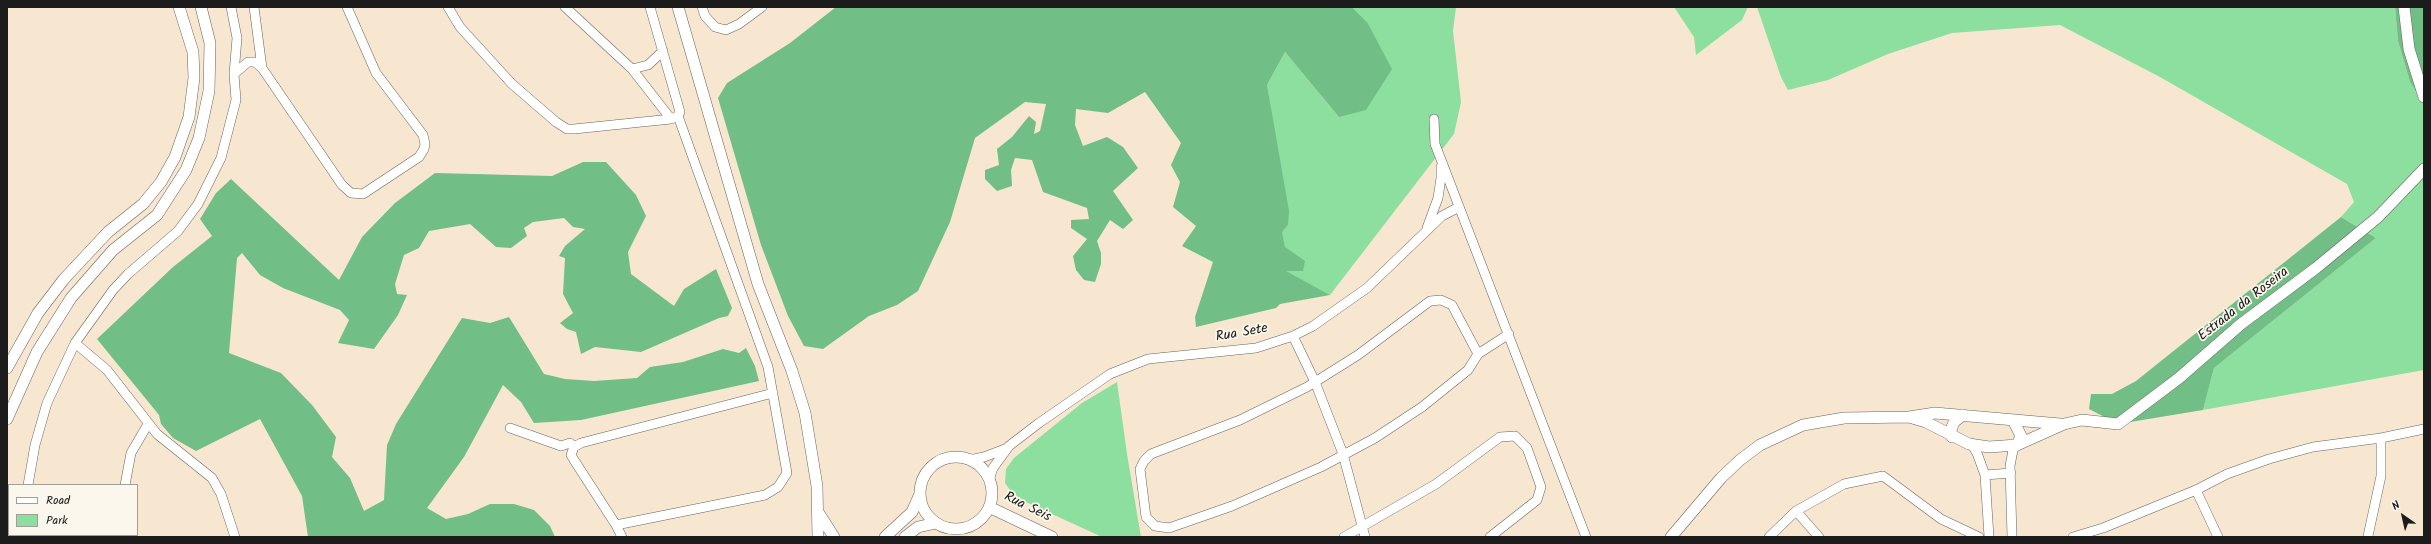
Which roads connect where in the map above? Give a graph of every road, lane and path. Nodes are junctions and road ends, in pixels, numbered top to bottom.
1 (179, 7) edge
2 (201, 7) edge
3 (231, 7) edge
4 (254, 7) edge
5 (347, 7) edge
6 (448, 7) edge
7 (564, 7) edge
8 (650, 7) edge
9 (678, 7) edge
10 (702, 7) edge
11 (762, 7) edge
12 (2404, 7) edge
13 (663, 51) junction
14 (262, 68) junction
15 (632, 69) junction
16 (234, 74) junction
17 (2424, 97) edge
18 (674, 117) junction
19 (1434, 119) dead end
20 (1440, 158) junction
21 (2424, 168) edge
22 (1459, 207) junction
23 (1424, 235) junction
24 (1509, 334) junction
25 (1293, 336) junction
26 (75, 343) junction
27 (1478, 354) junction
28 (7, 368) edge
29 (1314, 382) junction
30 (773, 392) junction
31 (1963, 415) junction
32 (1909, 416) junction
33 (7, 419) edge
34 (2013, 420) junction
35 (148, 424) junction
36 (2064, 424) junction
37 (510, 428) dead end
38 (2424, 429) edge
39 (1952, 437) junction
40 (2380, 438) junction
41 (1972, 445) junction
42 (2017, 445) junction
43 (1009, 446) junction
44 (573, 451) junction
45 (1343, 454) junction
46 (970, 460) junction
47 (2011, 473) junction
48 (1985, 475) junction
49 (989, 480) junction
50 (28, 484) edge
51 (125, 484) edge
52 (2196, 490) junction
53 (920, 494) junction
54 (989, 507) junction
55 (817, 510) junction
56 (1796, 511) junction
57 (936, 523) junction
58 (616, 525) junction
59 (1363, 527) junction
60 (235, 537) edge
61 (622, 537) edge
62 (818, 537) edge
63 (834, 537) edge
64 (885, 537) edge
65 (905, 537) edge
66 (1052, 537) edge
67 (1344, 537) edge
68 (1365, 537) edge
69 (1490, 537) edge
70 (1586, 537) edge
71 (1671, 537) edge
72 (1769, 537) edge
73 (1819, 537) edge
74 (1978, 537) edge
75 (1989, 537) edge
76 (2012, 537) edge
77 (2073, 537) edge
78 (2218, 537) edge
79 (2369, 537) edge

1 - 28 street
2 - 33 street
3 - 16 street
4 - 14 street
5 - 14 street
6 - 18 street
7 - 15 street
8 - 13 street
9 - 55 street
10 - 11 street
12 - 17 street
13 - 15 street
13 - 18 street
14 - 16 street
15 - 18 street
16 - 26 street
18 - 30 street
19 - 20 street
20 - 22 street
20 - 23 street
21 - 36 street, Estrada da Roseira
22 - 23 street, Rua Sete
22 - 24 street
23 - 25 street, Rua Sete
24 - 27 street
24 - 70 street
25 - 29 street
25 - 43 street, Rua Sete
26 - 35 street
26 - 50 street
27 - 29 street
27 - 45 street
29 - 45 street
29 - 45 street
30 - 44 street
30 - 58 street
31 - 32 street, Estrada da Roseira
31 - 34 street, Estrada da Roseira
31 - 39 street
32 - 39 street, Estrada da Roseira
32 - 71 street, Estrada da Roseira
34 - 36 street, Estrada da Roseira
34 - 42 street
35 - 51 street
35 - 60 street
36 - 42 street, Estrada da Roseira
37 - 44 street
38 - 40 street
39 - 41 street, Estrada da Roseira
40 - 52 street
40 - 79 street
41 - 42 street, Estrada da Roseira
41 - 48 street
42 - 47 street
43 - 46 street, Rua Sete
43 - 49 street, Rua Sete
44 - 58 street
45 - 59 street
46 - 49 street
46 - 53 street
47 - 48 street
47 - 76 street
48 - 75 street
49 - 54 street
52 - 77 street
52 - 78 street
53 - 57 street
53 - 64 street
54 - 57 street
54 - 66 street, Rua Seis
55 - 62 street
55 - 63 street
56 - 72 street
56 - 73 street
56 - 74 street
57 - 65 street
58 - 61 street
59 - 67 street
59 - 68 street
59 - 69 street

